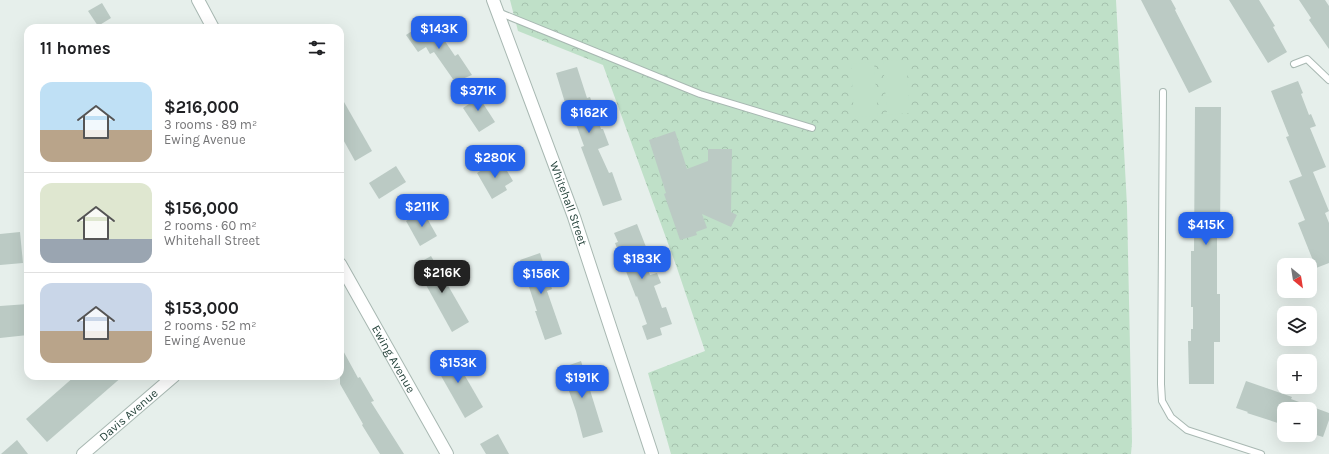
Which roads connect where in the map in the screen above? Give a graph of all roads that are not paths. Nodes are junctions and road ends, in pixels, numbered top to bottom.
1 (198, 0) edge
2 (493, 0) edge
3 (497, 12) junction
4 (211, 24) edge
5 (1294, 64) dead end
6 (1329, 80) edge
7 (1163, 92) dead end
8 (812, 128) dead end
9 (344, 271) edge
10 (169, 380) edge
11 (83, 454) edge
12 (447, 454) edge
13 (652, 454) edge
14 (1261, 454) edge

1 - 4 street
2 - 3 street, Whitehall Street
3 - 8 lane
3 - 13 street, Whitehall Street
5 - 6 lane
7 - 14 lane
9 - 12 street, Ewing Avenue
10 - 11 street, Davis Avenue

